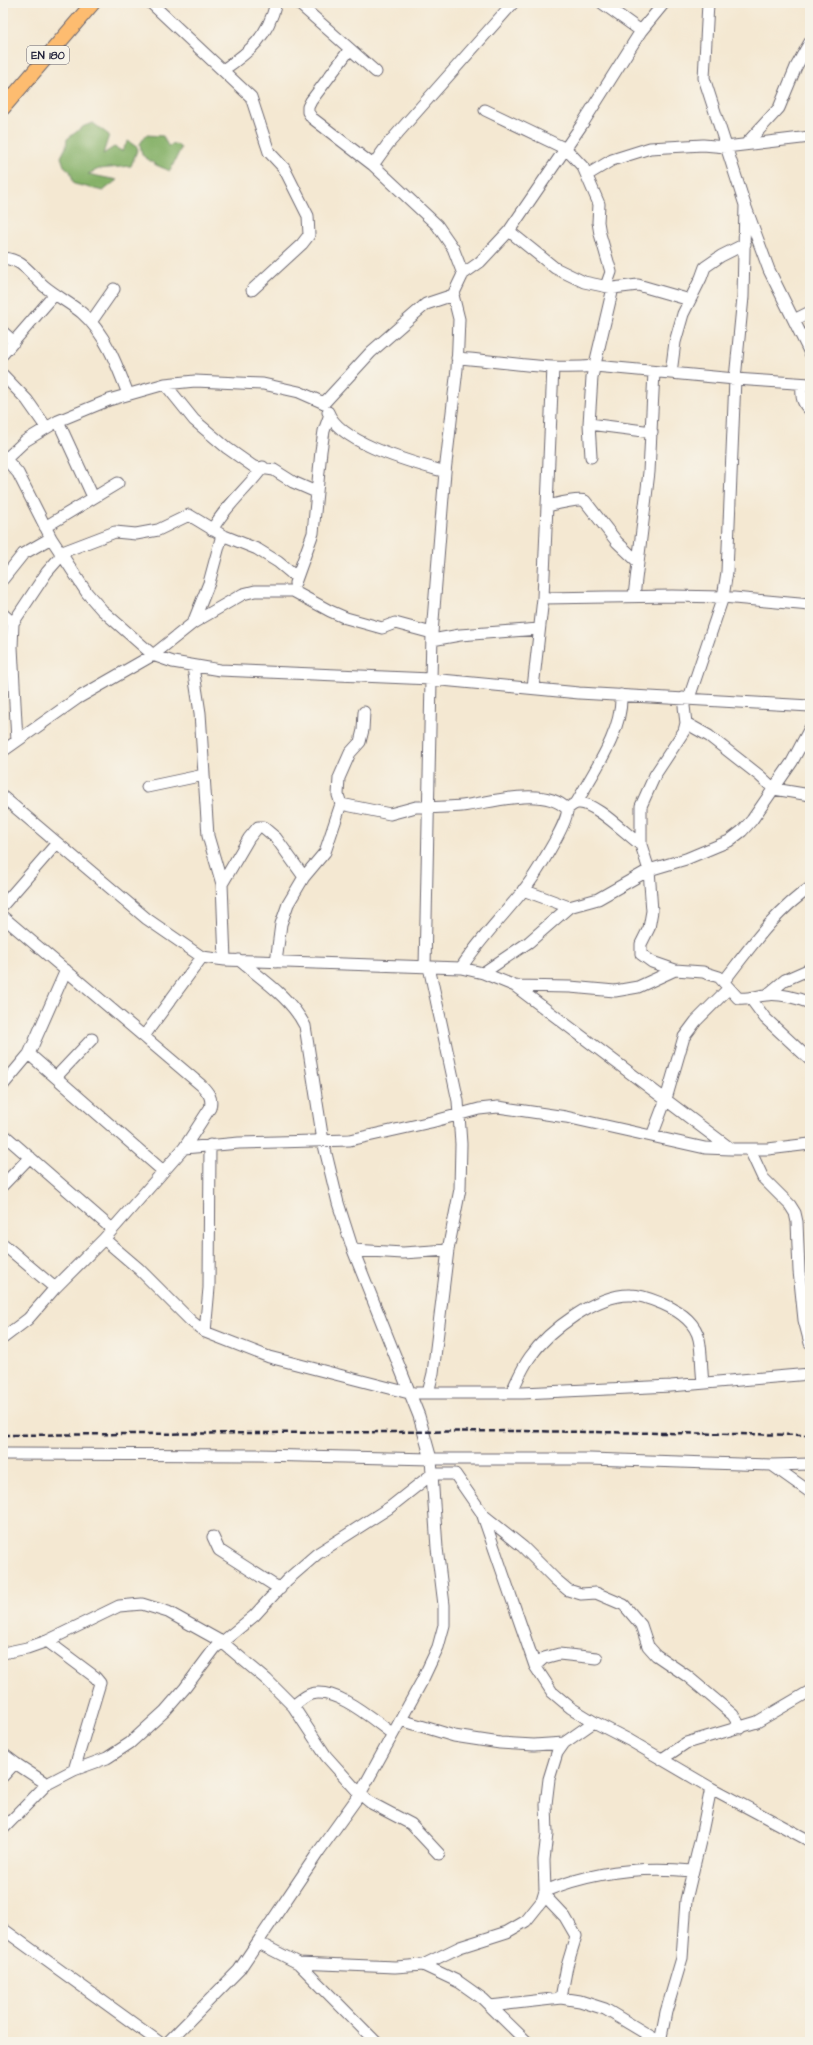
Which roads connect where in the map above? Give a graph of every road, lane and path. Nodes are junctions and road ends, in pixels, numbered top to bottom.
1 (93, 3) edge
2 (151, 3) edge
3 (276, 3) edge
4 (298, 3) edge
5 (513, 3) edge
6 (602, 3) edge
7 (664, 3) edge
8 (708, 3) edge
9 (641, 31) junction
10 (810, 42) edge
11 (350, 50) junction
12 (223, 70) junction
13 (376, 72) dead end
14 (3, 108) edge
15 (485, 110) dead end
16 (810, 137) edge
17 (746, 144) junction
18 (726, 147) junction
19 (566, 149) junction
20 (373, 165) junction
21 (587, 175) junction
22 (745, 205) junction
23 (509, 232) junction
24 (745, 244) junction
25 (3, 258) edge
26 (463, 274) junction
27 (610, 287) junction
28 (114, 289) dead end
29 (252, 290) dead end
30 (55, 294) junction
31 (453, 295) junction
32 (690, 300) junction
33 (810, 312) edge
34 (794, 320) junction
35 (91, 322) junction
36 (3, 332) edge
37 (14, 342) junction
38 (3, 354) edge
39 (810, 354) edge
40 (458, 358) junction
41 (595, 366) junction
42 (553, 367) junction
43 (654, 372) junction
44 (671, 373) junction
45 (3, 375) edge
46 (735, 379) junction
47 (164, 384) junction
48 (809, 384) edge
49 (128, 394) junction
50 (324, 403) junction
51 (810, 410) edge
52 (329, 417) junction
53 (58, 421) junction
54 (589, 424) junction
55 (46, 427) junction
56 (652, 432) junction
57 (5, 457) edge
58 (591, 457) dead end
59 (263, 467) junction
60 (446, 472) junction
61 (118, 483) dead end
62 (316, 492) junction
63 (93, 497) junction
64 (548, 506) junction
65 (45, 527) junction
66 (217, 532) junction
67 (51, 538) junction
68 (60, 554) junction
69 (638, 562) junction
70 (296, 577) junction
71 (3, 579) edge
72 (293, 591) junction
73 (634, 596) junction
74 (723, 597) junction
75 (543, 598) junction
76 (810, 605) edge
77 (3, 614) edge
78 (13, 623) junction
79 (193, 623) junction
80 (539, 628) junction
81 (432, 636) junction
82 (153, 654) junction
83 (192, 666) junction
84 (431, 679) junction
85 (533, 688) junction
86 (622, 694) junction
87 (686, 698) junction
88 (810, 706) edge
89 (364, 712) dead end
90 (686, 723) junction
91 (810, 728) edge
92 (18, 741) junction
93 (3, 751) edge
94 (204, 775) junction
95 (147, 787) dead end
96 (774, 789) junction
97 (810, 795) edge
98 (3, 797) edge
99 (577, 802) junction
100 (341, 804) junction
101 (428, 807) junction
102 (567, 809) junction
103 (58, 843) junction
104 (641, 845) junction
105 (649, 870) junction
106 (304, 877) junction
107 (222, 884) junction
108 (810, 888) edge
109 (523, 890) junction
110 (3, 905) edge
111 (569, 907) junction
112 (3, 917) edge
113 (202, 957) junction
114 (225, 960) junction
115 (239, 960) junction
116 (276, 962) junction
117 (427, 967) junction
118 (461, 968) junction
119 (810, 969) edge
120 (66, 970) junction
121 (675, 970) junction
122 (483, 973) junction
123 (726, 985) junction
124 (515, 986) junction
125 (767, 995) junction
126 (751, 999) junction
127 (810, 1003) edge
128 (144, 1036) junction
129 (92, 1039) dead end
130 (30, 1054) junction
131 (809, 1059) dead end
132 (56, 1077) junction
133 (3, 1086) edge
134 (666, 1099) junction
135 (459, 1114) junction
136 (3, 1134) edge
137 (652, 1136) junction
138 (323, 1141) junction
139 (810, 1144) edge
140 (210, 1145) junction
141 (184, 1148) junction
142 (731, 1149) junction
143 (750, 1150) junction
144 (30, 1158) junction
145 (164, 1171) junction
146 (3, 1185) edge
147 (112, 1229) junction
148 (104, 1239) junction
149 (3, 1244) edge
150 (353, 1250) junction
151 (448, 1250) junction
152 (55, 1288) junction
153 (808, 1328) edge
154 (205, 1332) junction
155 (3, 1338) edge
156 (810, 1343) edge
157 (810, 1374) edge
158 (703, 1382) junction
159 (409, 1393) junction
160 (428, 1393) junction
161 (511, 1393) junction
162 (3, 1454) edge
163 (431, 1459) junction
164 (810, 1464) edge
165 (772, 1465) junction
166 (432, 1474) junction
167 (810, 1492) edge
168 (482, 1513) junction
169 (214, 1537) dead end
170 (280, 1588) junction
171 (47, 1641) junction
172 (222, 1642) junction
173 (3, 1652) edge
174 (597, 1658) dead end
175 (535, 1666) junction
176 (810, 1691) edge
177 (293, 1706) junction
178 (401, 1720) junction
179 (594, 1722) junction
180 (741, 1728) junction
181 (393, 1734) junction
182 (564, 1743) junction
183 (3, 1754) edge
184 (662, 1759) junction
185 (14, 1763) junction
186 (74, 1770) junction
187 (3, 1776) edge
188 (47, 1784) junction
189 (711, 1788) junction
190 (360, 1794) junction
191 (3, 1829) edge
192 (810, 1841) edge
193 (439, 1854) dead end
194 (692, 1871) junction
195 (545, 1894) junction
196 (3, 1929) edge
197 (259, 1943) junction
198 (298, 1964) junction
199 (423, 1965) junction
200 (561, 1998) junction
201 (490, 2006) junction
202 (156, 2041) edge
203 (168, 2042) edge
204 (376, 2042) edge
205 (527, 2042) edge
206 (660, 2042) edge

1 - 14 main road, EN 180
2 - 12 street
3 - 12 street
4 - 11 street
5 - 20 street
6 - 9 street
7 - 9 street
8 - 18 street
9 - 19 street
10 - 17 street
11 - 13 street
11 - 20 street
12 - 29 street
15 - 19 street
16 - 17 street
17 - 18 street
18 - 21 street
18 - 22 street
19 - 21 street
19 - 23 street
20 - 26 street
21 - 27 street
22 - 24 street
22 - 34 street
23 - 26 street
23 - 27 street
24 - 32 street
24 - 46 street
25 - 30 street
26 - 31 street
27 - 32 street
27 - 41 street
28 - 35 street
30 - 35 street
30 - 37 street
31 - 40 street
31 - 50 street
32 - 44 street
33 - 34 street
34 - 39 street
35 - 49 street
36 - 37 street
37 - 38 street
40 - 42 street
40 - 60 street
41 - 42 street
41 - 43 street
41 - 54 street
42 - 64 street
43 - 44 street
43 - 56 street
44 - 46 street
45 - 55 street
46 - 48 street
46 - 74 street
47 - 49 street
47 - 50 street
47 - 59 street
48 - 51 street
49 - 53 street
50 - 52 street
52 - 60 street
52 - 62 street
53 - 55 street
53 - 63 street
54 - 56 street
54 - 58 street
55 - 57 street
56 - 69 street
57 - 65 street
59 - 62 street
59 - 66 street
60 - 81 street
61 - 63 street
62 - 70 street
63 - 65 street
64 - 69 street
64 - 75 street
65 - 67 street
66 - 68 street
66 - 70 street
66 - 79 street
67 - 68 street
67 - 71 street
68 - 78 street
68 - 82 street
69 - 73 street
70 - 72 street
72 - 79 street
72 - 81 street
73 - 74 street
73 - 75 street
74 - 76 street
74 - 87 street
75 - 80 street
77 - 78 street
78 - 92 street
79 - 82 street
80 - 81 street
80 - 85 street
81 - 84 street
82 - 83 street
82 - 92 street
83 - 84 street
83 - 94 street
84 - 85 street
84 - 101 street
85 - 86 street
86 - 87 street
86 - 99 street
87 - 88 street
87 - 90 street
89 - 100 street
90 - 96 street
90 - 104 street
91 - 96 street
92 - 93 street
94 - 95 street
94 - 107 street
96 - 97 street
96 - 105 street
98 - 103 street
99 - 102 street
99 - 104 street
100 - 101 street
100 - 106 street
101 - 102 street
101 - 117 street
102 - 109 street
103 - 110 street
103 - 113 street
104 - 105 street
105 - 111 street
105 - 121 street
106 - 107 street
106 - 116 street
107 - 114 street
108 - 123 street
109 - 111 street
109 - 118 street
111 - 122 street
112 - 120 street
113 - 114 street
113 - 128 street
114 - 115 street
115 - 116 street
115 - 138 street
116 - 117 street
117 - 118 street
117 - 135 street
118 - 122 street
119 - 125 street
120 - 128 street
120 - 130 street
121 - 123 street
121 - 124 street
122 - 124 street
123 - 126 street
123 - 134 street
124 - 134 street
125 - 126 street
125 - 127 street
126 - 131 street
128 - 141 street
129 - 132 street
130 - 132 street
130 - 133 street
132 - 145 street
134 - 137 street
134 - 142 street
135 - 137 street
135 - 138 street
135 - 151 street
136 - 144 street
137 - 142 street
138 - 140 street
138 - 150 street
139 - 143 street
140 - 141 street
140 - 154 street
141 - 145 street
142 - 143 street
143 - 153 street
144 - 146 street
144 - 147 street
145 - 147 street
147 - 148 street
148 - 152 street
148 - 154 street
149 - 152 street
150 - 151 street
150 - 159 street
151 - 160 street
152 - 155 street
153 - 156 street
154 - 159 street
157 - 158 street
158 - 161 street
158 - 161 street
159 - 160 street
159 - 163 street
160 - 161 street
162 - 163 street
163 - 165 street
163 - 166 street
164 - 165 street
165 - 167 street
166 - 168 street
166 - 170 street
166 - 178 street
168 - 175 street
168 - 180 street
169 - 170 street
170 - 172 street
171 - 172 street
171 - 173 street
171 - 186 street
172 - 177 street
172 - 186 street
174 - 175 street
175 - 179 street
176 - 180 street
177 - 181 street
177 - 190 street
178 - 181 street
178 - 182 street
179 - 182 street
179 - 184 street
180 - 184 street
181 - 190 street
182 - 195 street
183 - 185 street
184 - 189 street
185 - 187 street
185 - 188 street
186 - 188 street
188 - 191 street
189 - 192 street
189 - 194 street
190 - 193 street
190 - 197 street
194 - 195 street
194 - 206 street
195 - 199 street
195 - 200 street
196 - 202 street
197 - 198 street
197 - 203 street
198 - 199 street
198 - 204 street
199 - 201 street
200 - 201 street
200 - 206 street
201 - 205 street

